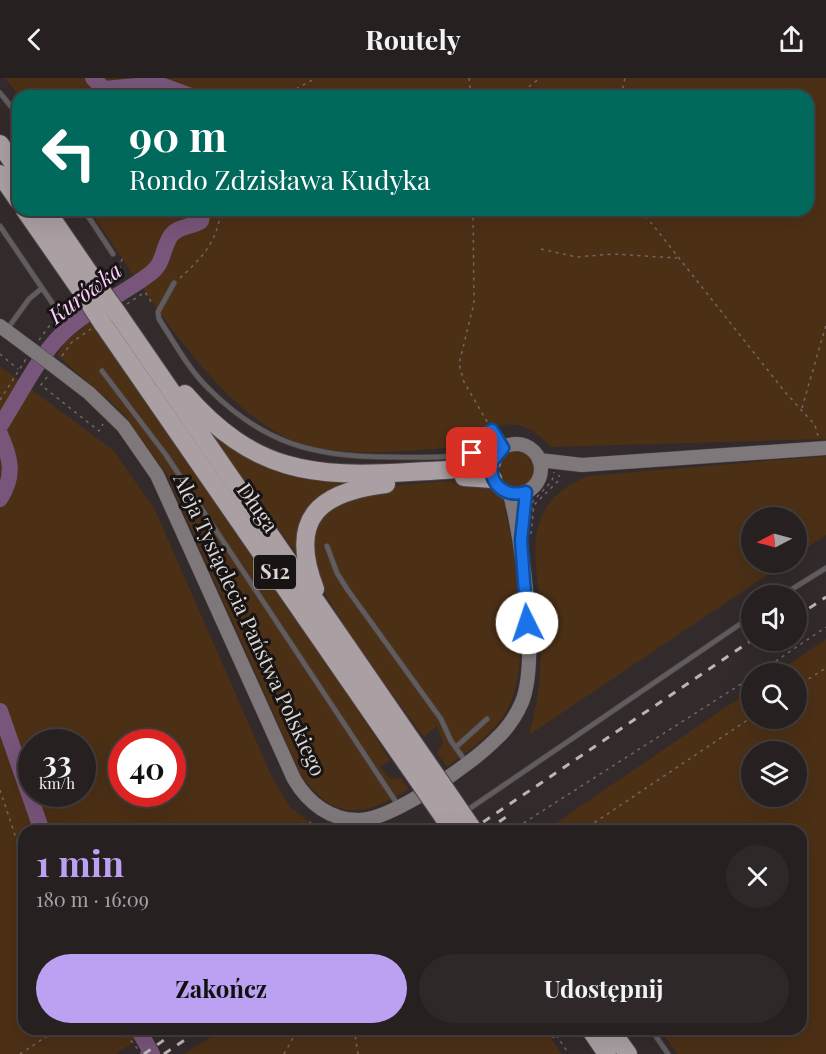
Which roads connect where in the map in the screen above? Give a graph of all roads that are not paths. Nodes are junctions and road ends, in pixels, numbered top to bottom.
1 (0, 93) edge
2 (12, 108) edge
3 (0, 144) edge
4 (12, 161) edge
5 (0, 174) edge
6 (12, 191) edge
7 (30, 216) edge
8 (49, 216) edge
9 (88, 216) edge
10 (0, 225) edge
11 (113, 254) dead end
12 (174, 283) road end
13 (41, 289) junction
14 (91, 290) junction
15 (57, 310) dead end
16 (110, 319) junction
17 (3, 328) edge
18 (149, 360) junction
19 (102, 371) dead end
20 (824, 448) edge
21 (539, 460) junction
22 (496, 463) junction
23 (582, 465) junction
24 (547, 474) junction
25 (510, 494) junction
26 (529, 499) junction
27 (521, 540) junction
28 (327, 546) dead end
29 (826, 568) edge
30 (799, 585) edge
31 (324, 613) junction
32 (741, 623) edge
33 (487, 719) dead end
34 (456, 747) junction
35 (414, 759) junction
36 (467, 763) junction
37 (400, 807) junction
38 (445, 825) edge
39 (450, 825) edge
40 (469, 825) edge
41 (594, 1035) edge
42 (614, 1035) edge
43 (655, 1035) edge
44 (607, 1054) edge
45 (628, 1054) edge
46 (668, 1054) edge

1 - 2 lane
3 - 4 highway
5 - 6 highway
7 - 14 highway, S12
8 - 14 highway, S12
9 - 11 lane
10 - 13 lane
12 - 22 lane
13 - 15 lane
13 - 17 lane
14 - 16 highway, S12, bridge
16 - 18 highway, S12
16 - 35 highway, Długa / S12
17 - 37 street, Aleja Tysiąclecia Państwa Polskiego, bridge
18 - 22 highway
18 - 31 highway, S12
19 - 37 lane
20 - 23 street
21 - 22 street
21 - 23 street
21 - 24 street
22 - 25 street
22 - 31 highway
23 - 24 street
24 - 26 street
25 - 26 street
25 - 27 street, Aleja Tysiąclecia Państwa Polskiego
26 - 27 street, Aleja Tysiąclecia Państwa Polskiego
27 - 36 street, Aleja Tysiąclecia Państwa Polskiego
28 - 34 lane
29 - 30 lane
31 - 35 highway, Długa / S12
32 - 38 lane
33 - 34 lane
34 - 36 lane
35 - 39 highway, Długa / S12, bridge
35 - 40 highway, Długa / S12, bridge
36 - 37 street, Aleja Tysiąclecia Państwa Polskiego
41 - 44 highway
42 - 45 highway
43 - 46 lane

